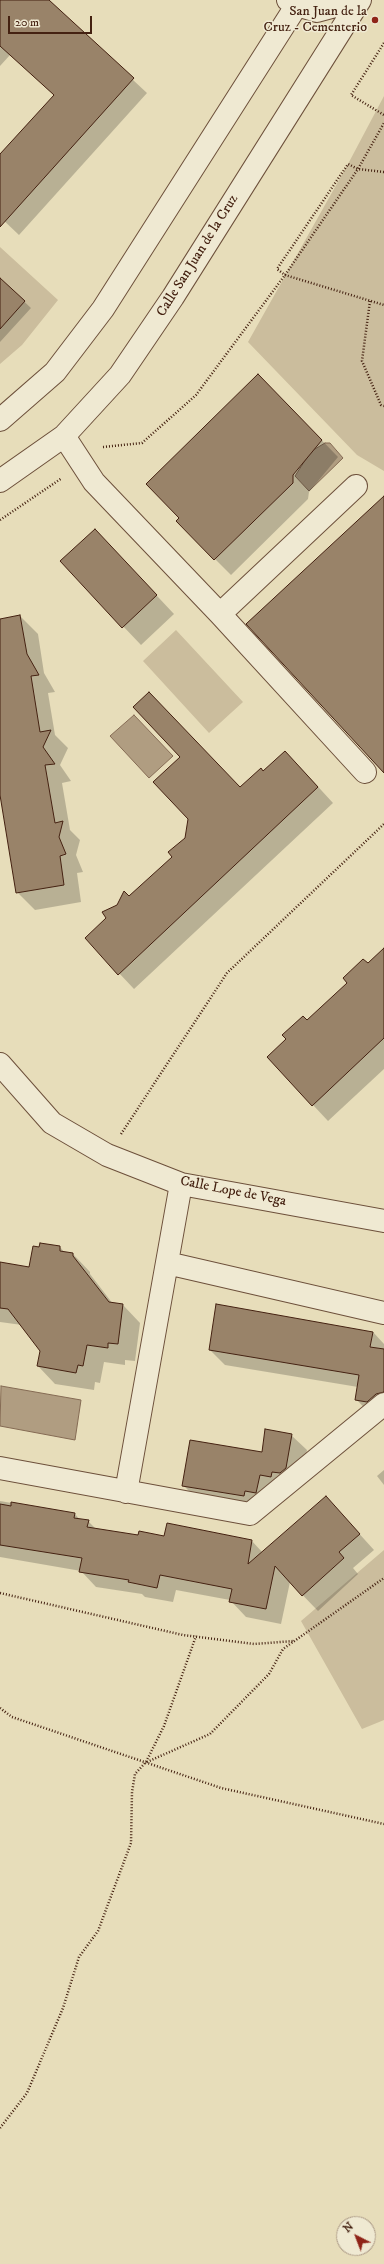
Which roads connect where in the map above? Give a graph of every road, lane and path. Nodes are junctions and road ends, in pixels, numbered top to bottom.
1 (359, 0) edge
2 (295, 2) edge
3 (384, 43) edge
4 (384, 114) edge
5 (384, 123) edge
6 (358, 169) junction
7 (384, 172) edge
8 (285, 275) junction
9 (370, 301) junction
10 (384, 305) edge
11 (384, 406) edge
12 (0, 420) edge
13 (64, 436) junction
14 (81, 462) junction
15 (0, 481) edge
16 (356, 486) dead end
17 (0, 520) edge
18 (220, 614) junction
19 (365, 772) dead end
20 (384, 824) edge
21 (0, 1064) edge
22 (107, 1155) junction
23 (181, 1184) junction
24 (384, 1221) edge
25 (166, 1263) junction
26 (384, 1313) edge
27 (384, 1404) edge
28 (0, 1468) edge
29 (126, 1492) junction
30 (384, 1578) edge
31 (0, 1593) edge
32 (196, 1636) junction
33 (294, 1641) junction
34 (0, 1708) edge
35 (146, 1762) junction
36 (384, 1824) edge
37 (0, 2128) edge

1 - 2 street, Calle San Juan de la Cruz
1 - 13 street, Calle San Juan de la Cruz
2 - 12 street, Calle San Juan de la Cruz
3 - 4 path
5 - 6 path
6 - 7 path
6 - 8 path
6 - 8 path
8 - 9 path
8 - 14 path
9 - 10 path
9 - 11 path
13 - 14 street
13 - 15 street, Calle San Juan de la Cruz
14 - 17 path
14 - 18 street
16 - 18 street
18 - 19 street
20 - 22 path
21 - 22 street, Calle Lope de Vega
22 - 23 street, Calle Lope de Vega
23 - 24 street, Calle Lope de Vega
23 - 25 street
25 - 26 street
25 - 29 street
27 - 29 street
28 - 29 street
30 - 33 path
31 - 32 path
32 - 33 path
32 - 35 path
33 - 35 path
34 - 35 path
35 - 36 path
35 - 37 path

